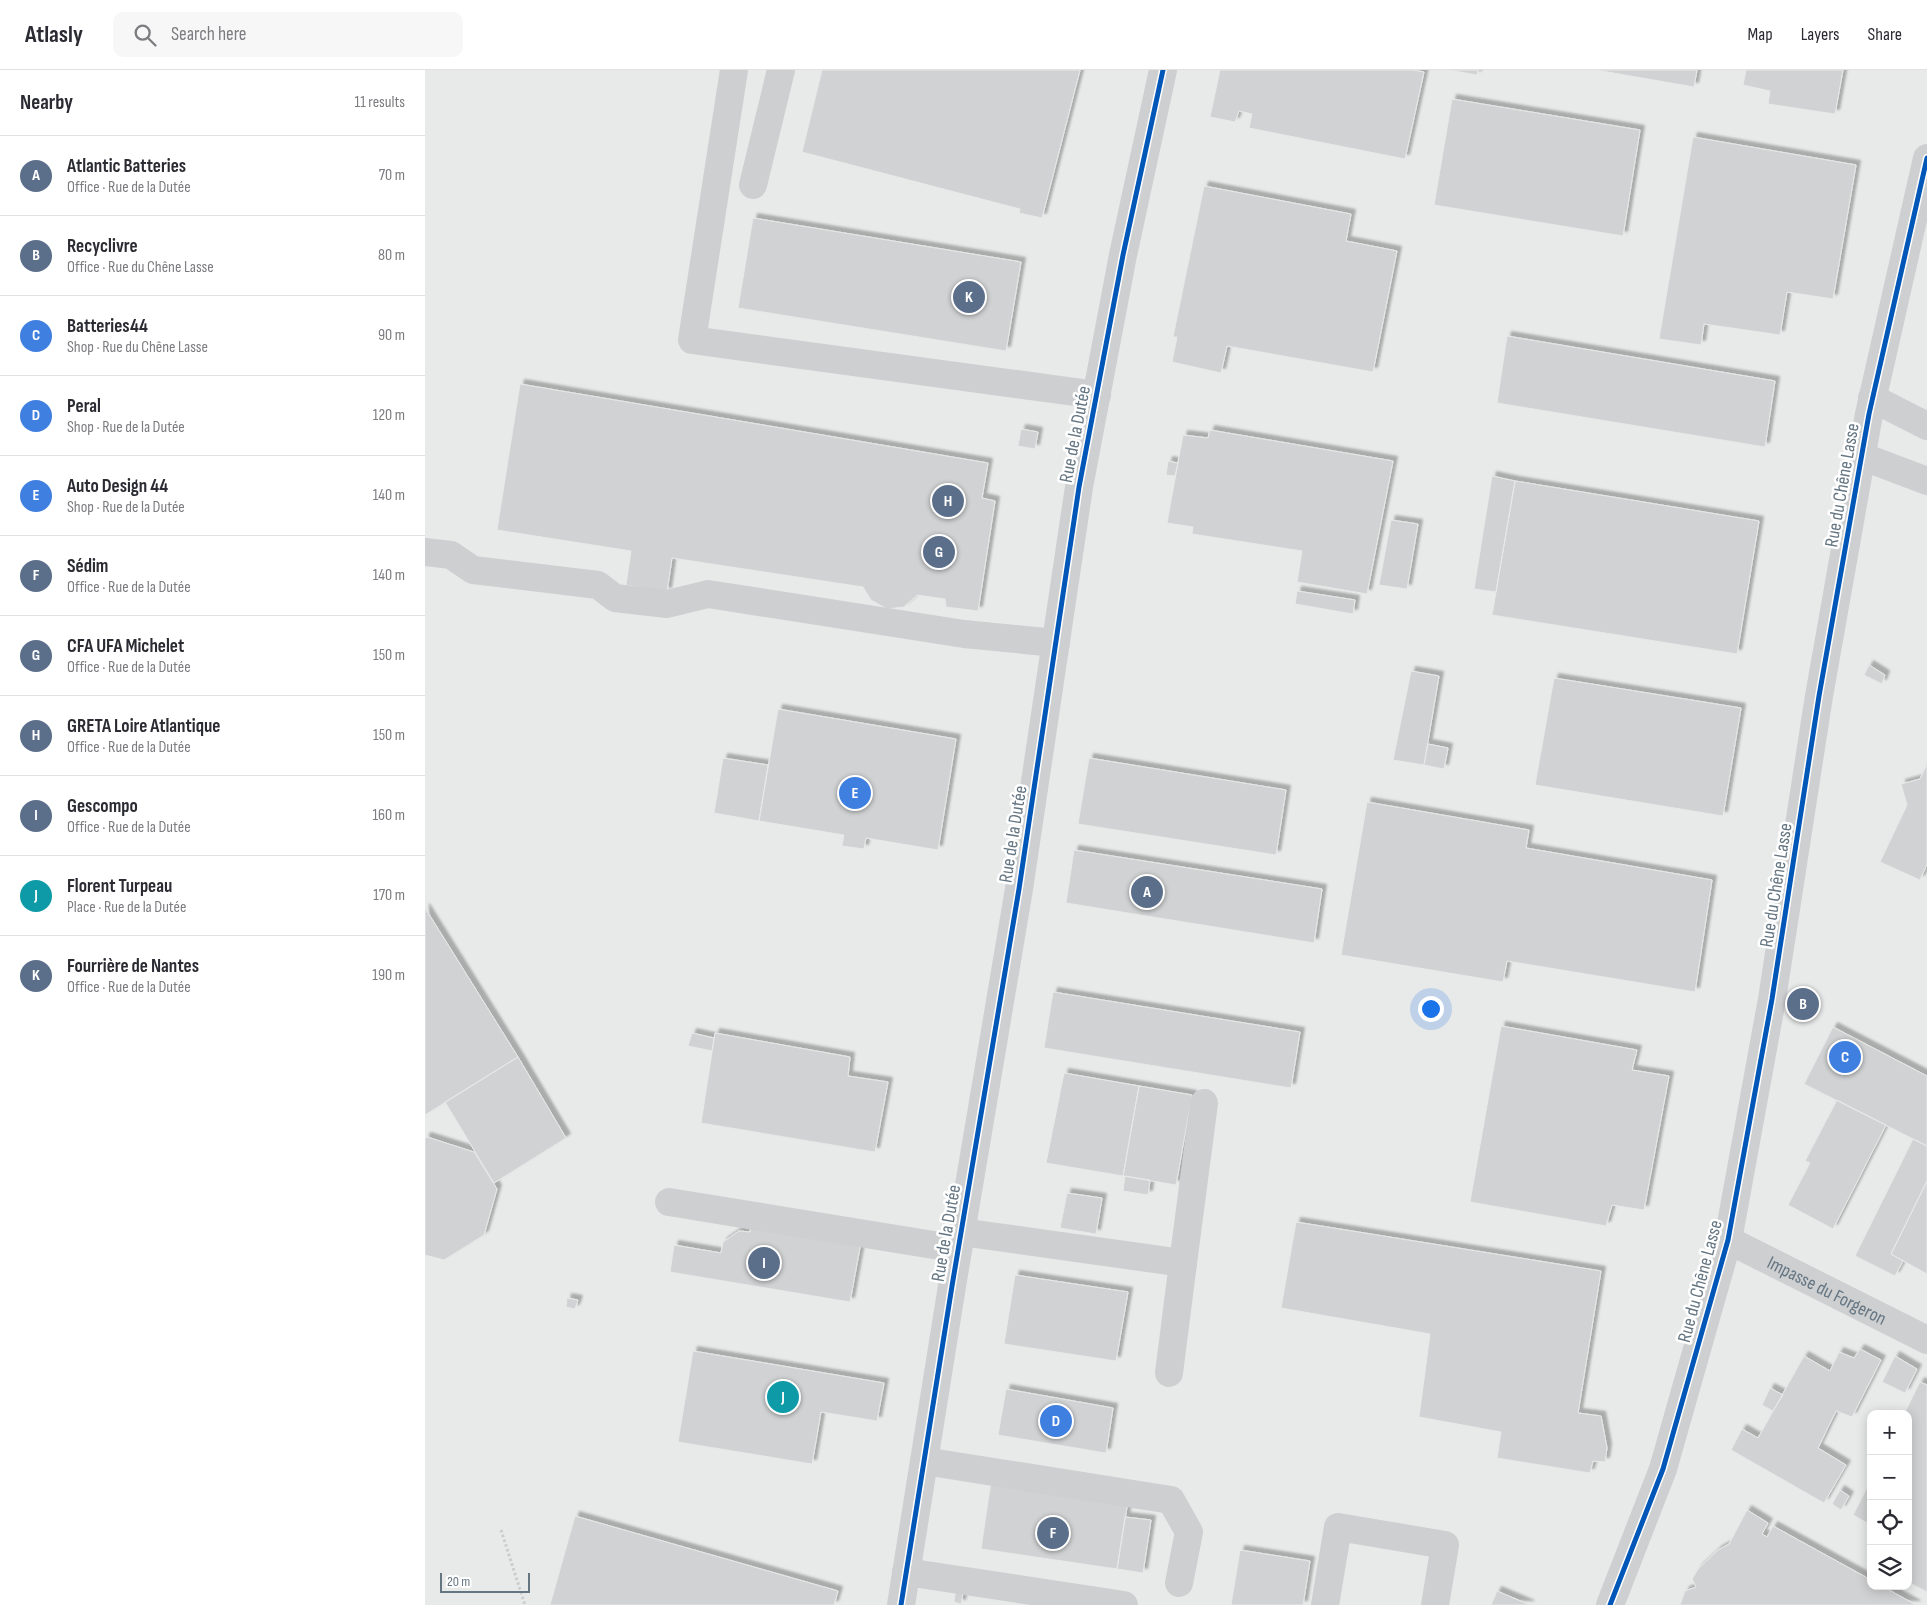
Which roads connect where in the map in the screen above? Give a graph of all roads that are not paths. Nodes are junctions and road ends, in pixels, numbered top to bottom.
1 (734, 70) edge
2 (781, 70) edge
3 (1163, 70) edge
4 (1927, 158) edge
5 (753, 185) dead end
6 (1097, 395) junction
7 (1872, 398) junction
8 (1927, 426) edge
9 (1861, 456) junction
10 (1927, 481) edge
11 (425, 552) edge
12 (1056, 643) junction
13 (1204, 1103) dead end
14 (669, 1202) dead end
15 (959, 1240) junction
16 (1727, 1240) junction
17 (1183, 1263) junction
18 (1927, 1340) edge
19 (1169, 1373) dead end
20 (924, 1461) junction
21 (906, 1572) junction
22 (1179, 1583) dead end
23 (999, 1596) edge
24 (901, 1605) edge
25 (1124, 1605) edge
26 (1325, 1605) edge
27 (1435, 1605) edge
28 (1611, 1605) edge

1 - 6 street
2 - 5 street
3 - 6 street, Rue de la Dutée
4 - 7 street, Rue du Chêne Lasse
6 - 12 street, Rue de la Dutée
7 - 8 street
7 - 9 street, Rue du Chêne Lasse
9 - 10 street
9 - 16 street, Rue du Chêne Lasse
11 - 12 street
12 - 15 street, Rue de la Dutée
13 - 17 street
14 - 15 street
15 - 17 street
15 - 20 street, Rue de la Dutée
16 - 18 street, Impasse du Forgeron
16 - 28 street, Rue du Chêne Lasse
17 - 19 street
20 - 21 street, Rue de la Dutée
20 - 22 street
21 - 23 street
21 - 24 street, Rue de la Dutée
23 - 25 street
26 - 27 street

